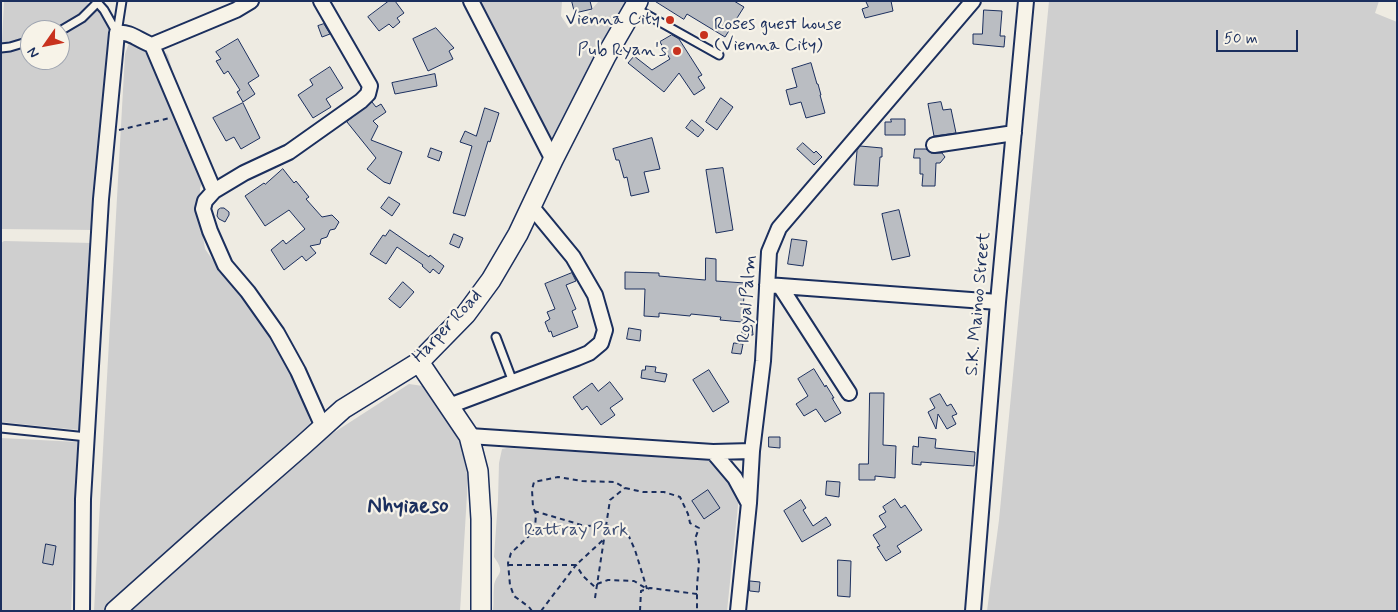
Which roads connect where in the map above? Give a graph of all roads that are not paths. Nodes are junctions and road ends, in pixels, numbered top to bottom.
1 (122, 1) edge
2 (251, 1) edge
3 (321, 1) edge
4 (471, 1) edge
5 (973, 1) edge
6 (1026, 1) edge
7 (97, 2) edge
8 (636, 5) edge
9 (70, 25) edge
10 (116, 34) junction
11 (20, 44) edge
12 (152, 44) junction
13 (1, 48) edge
14 (719, 55) dead end
15 (1014, 133) junction
16 (934, 145) dead end
17 (552, 160) junction
18 (214, 191) junction
19 (531, 206) junction
20 (774, 285) junction
21 (998, 302) junction
22 (496, 337) dead end
23 (419, 362) junction
24 (513, 382) junction
25 (850, 393) dead end
26 (449, 406) junction
27 (324, 427) junction
28 (1, 428) edge
29 (469, 436) junction
30 (87, 437) junction
31 (713, 452) junction
32 (752, 452) junction
33 (749, 503) junction
34 (82, 611) edge
35 (116, 611) edge
36 (480, 611) edge
37 (738, 611) edge
38 (973, 611) edge

1 - 10 lane
2 - 12 street
3 - 18 street
4 - 17 street
5 - 20 street, Royal Palm
6 - 15 street, S.K. Mainoo Street
7 - 9 lane
7 - 10 lane
8 - 14 lane
8 - 17 main road, Harper Road
10 - 12 street
10 - 30 street
11 - 13 lane
12 - 18 street
15 - 16 street
15 - 21 street, S.K. Mainoo Street
17 - 19 main road, Harper Road
18 - 27 street
19 - 23 main road, Harper Road
19 - 24 street
20 - 21 street
20 - 25 street
20 - 32 street, Royal Palm
21 - 38 street, S.K. Mainoo Street
22 - 24 lane
23 - 26 main road
23 - 27 main road, Harper Road
24 - 26 street
26 - 29 main road
27 - 35 main road, Harper Road
28 - 30 lane
29 - 31 street
29 - 36 main road
30 - 34 street
31 - 32 street
31 - 33 street
32 - 33 street, Royal Palm
33 - 37 street, Royal Palm

